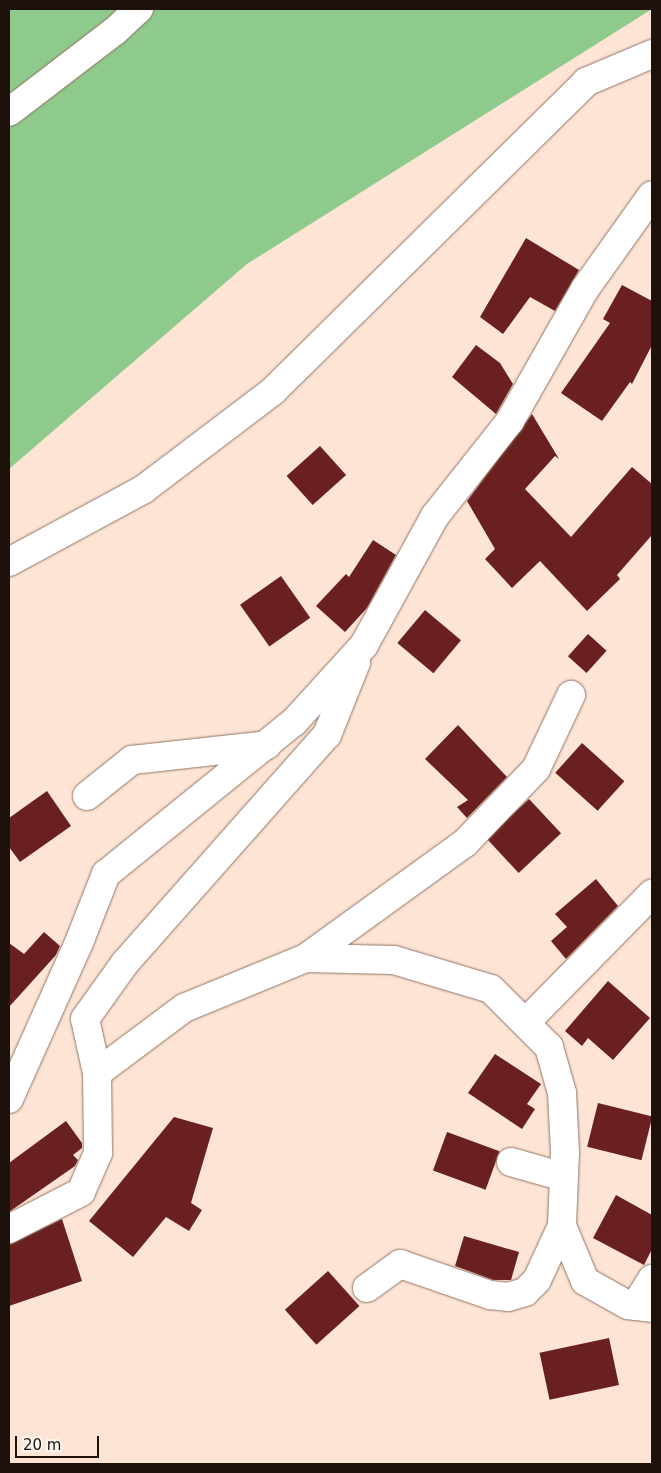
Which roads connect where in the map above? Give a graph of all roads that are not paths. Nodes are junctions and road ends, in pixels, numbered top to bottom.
1 (139, 9) edge
2 (652, 54) edge
3 (9, 112) edge
4 (652, 196) edge
5 (9, 562) edge
6 (364, 646) junction
7 (571, 695) dead end
8 (267, 744) junction
9 (87, 796) dead end
10 (652, 894) edge
11 (306, 958) junction
12 (526, 1022) junction
13 (97, 1074) junction
14 (9, 1099) edge
15 (510, 1162) dead end
16 (564, 1177) junction
17 (562, 1226) junction
18 (9, 1228) edge
19 (652, 1279) edge
20 (368, 1288) dead end
21 (643, 1307) edge

1 - 3 street
2 - 5 street
4 - 6 street
6 - 8 street
6 - 13 street
7 - 11 street
8 - 9 street
8 - 14 street
10 - 12 street
11 - 12 street
11 - 13 street
12 - 16 street
13 - 18 street
15 - 16 street
16 - 17 street
17 - 20 street
17 - 21 street
19 - 21 street

